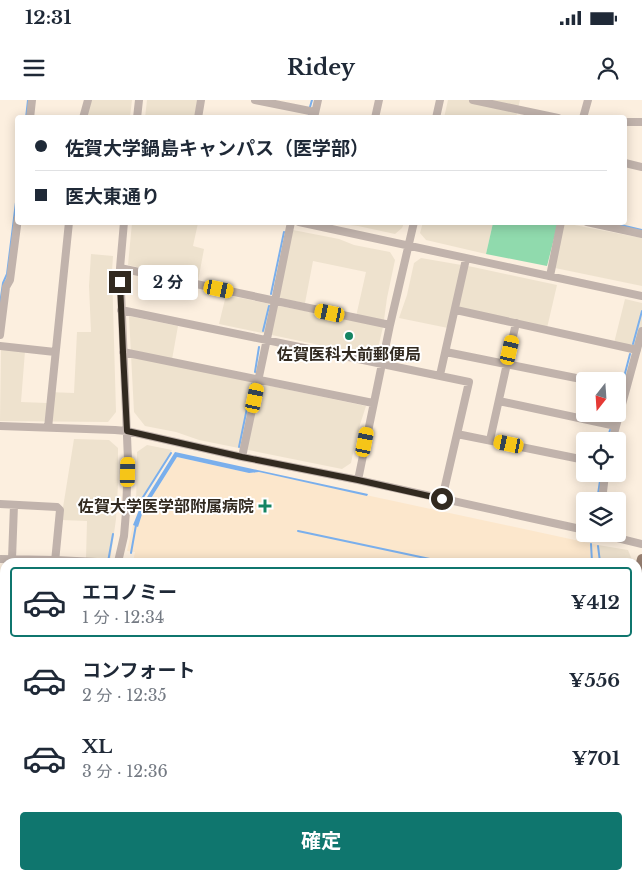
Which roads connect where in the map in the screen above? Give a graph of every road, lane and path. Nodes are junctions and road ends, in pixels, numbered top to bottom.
1 (32, 100) edge
2 (88, 100) edge
3 (139, 100) edge
4 (201, 100) edge
5 (255, 100) edge
6 (318, 100) edge
7 (379, 100) edge
8 (440, 100) edge
9 (473, 100) edge
10 (588, 100) edge
11 (275, 102) edge
12 (30, 115) edge
13 (84, 115) edge
14 (137, 115) edge
15 (198, 115) edge
16 (314, 115) edge
17 (376, 115) edge
18 (437, 115) edge
19 (544, 115) edge
20 (584, 115) edge
21 (627, 122) edge
22 (642, 122) edge
23 (627, 163) edge
24 (642, 167) edge
25 (17, 225) edge
26 (69, 225) edge
27 (124, 225) edge
28 (289, 225) edge
29 (313, 225) edge
30 (413, 225) edge
31 (560, 225) edge
32 (601, 225) edge
33 (642, 234) edge
34 (409, 246) junction
35 (466, 259) junction
36 (120, 268) junction
37 (550, 276) junction
38 (642, 296) edge
39 (275, 301) junction
40 (121, 310) junction
41 (456, 310) junction
42 (516, 323) junction
43 (390, 325) junction
44 (642, 330) edge
45 (0, 335) edge
46 (266, 340) junction
47 (0, 346) edge
48 (637, 350) junction
49 (55, 352) junction
50 (123, 352) junction
51 (446, 352) junction
52 (382, 363) junction
53 (507, 364) junction
54 (440, 375) junction
55 (576, 378) edge
56 (258, 380) junction
57 (626, 388) edge
58 (499, 401) junction
59 (373, 403) junction
60 (617, 422) edge
61 (0, 426) edge
62 (616, 426) junction
63 (48, 428) junction
64 (127, 431) junction
65 (614, 432) edge
66 (457, 434) junction
67 (490, 440) junction
68 (242, 457) junction
69 (576, 458) edge
70 (358, 480) junction
71 (442, 499) junction
72 (0, 504) edge
73 (14, 505) junction
74 (576, 528) edge
75 (626, 540) edge
76 (642, 544) edge
77 (12, 558) edge
78 (55, 558) edge
79 (119, 558) edge

1 - 12 street
2 - 13 street
3 - 14 street
4 - 15 street
5 - 11 street
6 - 16 street
7 - 17 street
8 - 18 street
9 - 19 street
10 - 20 street
11 - 16 street
21 - 22 street
23 - 24 street
25 - 45 street
26 - 49 street
27 - 36 street
28 - 39 street
29 - 34 street
30 - 34 street
31 - 37 street
32 - 33 street
34 - 35 street
34 - 43 street
35 - 37 street
35 - 41 street
36 - 39 street
36 - 40 street
37 - 38 street
39 - 43 street
39 - 46 street
40 - 46 street
40 - 50 street
41 - 42 street
41 - 51 street
42 - 48 street
42 - 53 street
43 - 52 street
44 - 48 street
46 - 52 street
46 - 56 street
47 - 49 street
48 - 57 street
49 - 63 street
50 - 56 street
50 - 64 street
51 - 53 street
51 - 54 street
52 - 54 street
52 - 59 street
53 - 55 street
53 - 58 street
54 - 66 street
56 - 59 street
56 - 68 street
58 - 62 street
58 - 67 street
59 - 70 street
60 - 62 street
61 - 63 street
62 - 65 street
63 - 64 street
64 - 68 street
64 - 79 street
66 - 67 street
66 - 71 street
67 - 69 street
68 - 70 street
70 - 71 street
71 - 74 street
72 - 73 street
73 - 77 street
73 - 78 street
75 - 76 street

